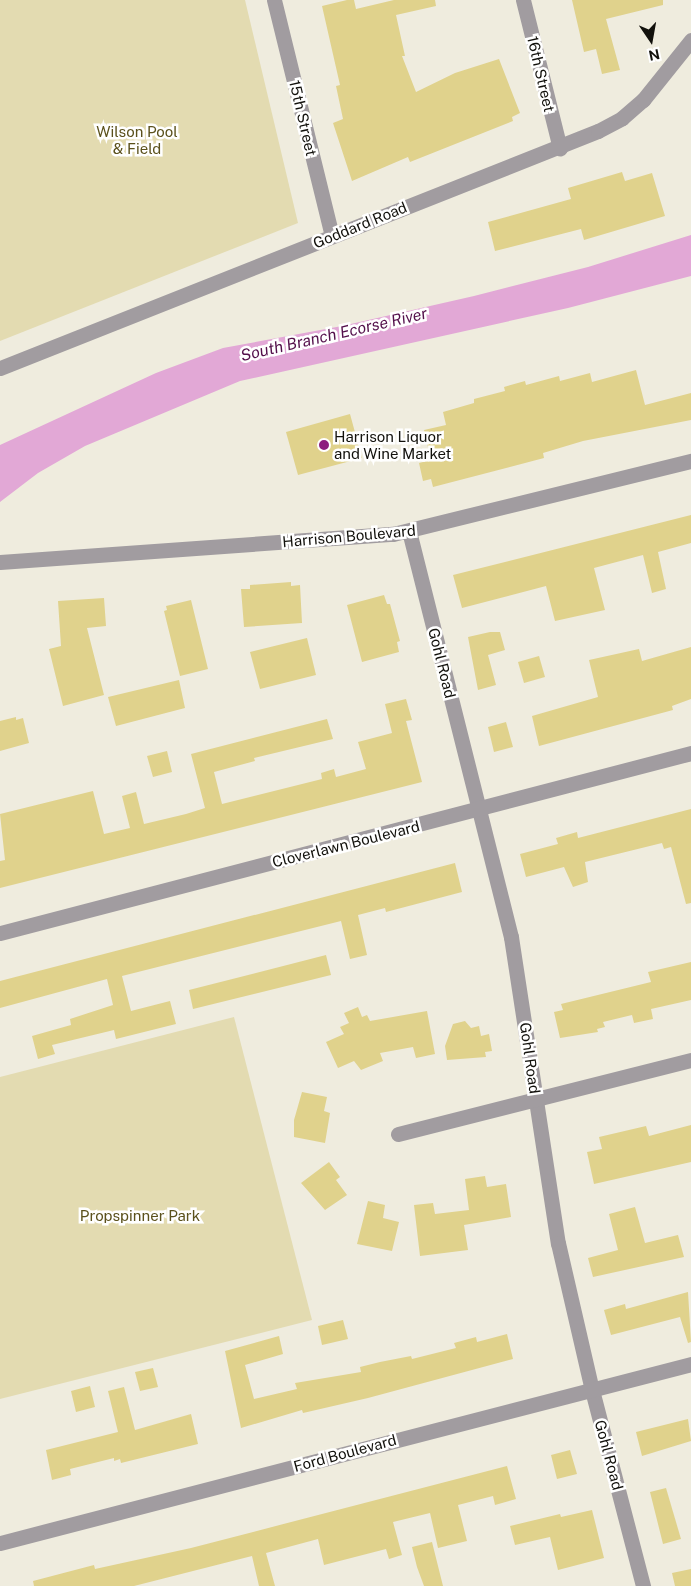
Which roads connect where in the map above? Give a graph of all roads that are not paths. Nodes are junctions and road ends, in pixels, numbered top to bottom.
1 (274, 0) edge
2 (523, 0) edge
3 (691, 40) edge
4 (560, 148) junction
5 (332, 236) junction
6 (0, 368) edge
7 (691, 461) edge
8 (408, 532) junction
9 (0, 562) edge
10 (691, 753) edge
11 (478, 809) junction
12 (0, 933) edge
13 (691, 1060) edge
14 (536, 1098) junction
15 (398, 1134) dead end
16 (691, 1364) edge
17 (592, 1390) junction
18 (0, 1542) edge
19 (643, 1586) edge

1 - 5 street, 15th Street
2 - 4 street, 16th Street
3 - 4 street, Goddard Road
4 - 5 street, Goddard Road
5 - 6 street, Goddard Road
7 - 8 street, Harrison Boulevard
8 - 9 street, Harrison Boulevard
8 - 11 street, Gohl Road
10 - 11 street, Cloverlawn Boulevard
11 - 12 street, Cloverlawn Boulevard
11 - 14 street, Gohl Road
13 - 14 street
14 - 15 street
14 - 17 street, Gohl Road
16 - 17 street, Ford Boulevard
17 - 18 street, Ford Boulevard
17 - 19 street, Gohl Road

